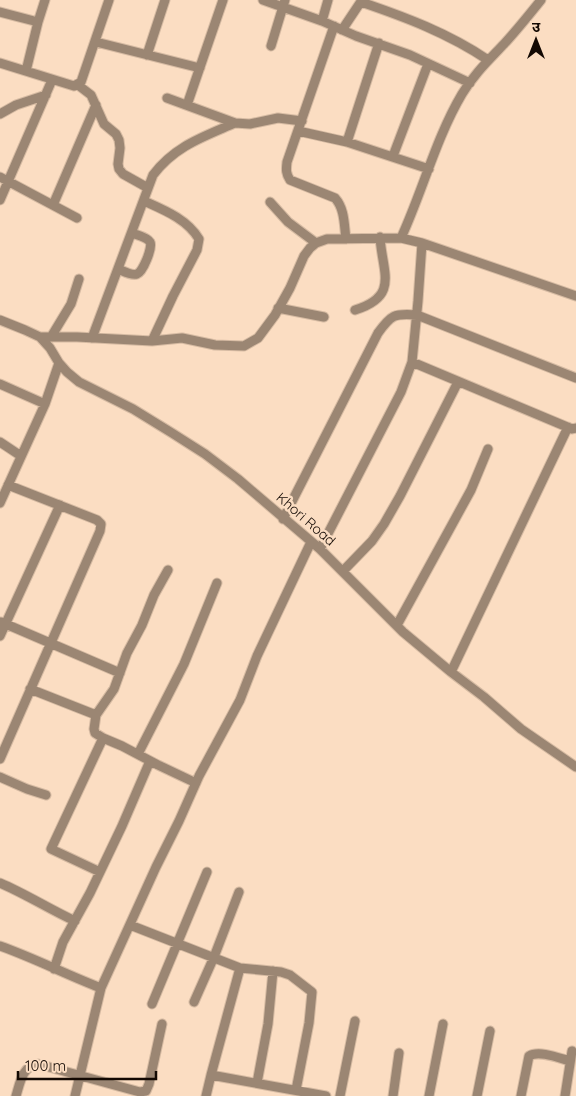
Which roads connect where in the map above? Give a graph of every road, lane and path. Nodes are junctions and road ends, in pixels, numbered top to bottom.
1 (45, 0) edge
2 (109, 0) edge
3 (165, 0) edge
4 (223, 0) edge
5 (264, 0) edge
6 (328, 0) edge
7 (542, 0) edge
8 (361, 1) edge
9 (284, 4) edge
10 (0, 12) edge
11 (322, 21) junction
12 (38, 22) junction
13 (338, 28) junction
14 (96, 42) junction
15 (379, 43) junction
16 (271, 46) dead end
17 (147, 55) junction
18 (488, 60) junction
19 (0, 63) edge
20 (428, 64) junction
21 (200, 68) junction
22 (26, 71) junction
23 (52, 80) junction
24 (470, 83) junction
25 (78, 85) junction
26 (46, 95) junction
27 (167, 98) dead end
28 (96, 105) junction
29 (187, 105) junction
30 (0, 114) edge
31 (302, 121) junction
32 (235, 123) junction
33 (298, 131) junction
34 (347, 142) junction
35 (393, 156) junction
36 (430, 169) junction
37 (4, 179) edge
38 (148, 188) junction
39 (0, 200) edge
40 (144, 201) junction
41 (270, 202) dead end
42 (53, 205) junction
43 (77, 218) dead end
44 (132, 233) junction
45 (380, 237) junction
46 (401, 238) junction
47 (346, 239) junction
48 (316, 243) junction
49 (422, 243) junction
50 (118, 269) junction
51 (79, 280) dead end
52 (576, 296) edge
53 (278, 308) junction
54 (355, 310) dead end
55 (417, 314) junction
56 (324, 317) dead end
57 (0, 320) edge
58 (40, 337) junction
59 (51, 337) junction
60 (92, 338) junction
61 (152, 341) junction
62 (412, 362) junction
63 (59, 363) junction
64 (576, 378) edge
65 (458, 382) junction
66 (0, 384) edge
67 (45, 404) junction
68 (572, 428) edge
69 (0, 442) edge
70 (488, 449) dead end
71 (21, 456) junction
72 (8, 485) junction
73 (0, 503) edge
74 (60, 505) junction
75 (283, 519) junction
76 (311, 542) junction
77 (320, 549) junction
78 (168, 570) dead end
79 (343, 572) junction
80 (218, 583) dead end
81 (2, 622) edge
82 (397, 625) junction
83 (0, 636) edge
84 (51, 643) junction
85 (120, 672) junction
86 (451, 672) junction
87 (30, 689) junction
88 (96, 715) junction
89 (103, 738) junction
90 (138, 754) junction
91 (0, 759) edge
92 (150, 761) junction
93 (576, 767) edge
94 (0, 777) edge
95 (196, 783) junction
96 (46, 795) dead end
97 (100, 872) junction
98 (207, 872) dead end
99 (0, 883) edge
100 (239, 892) dead end
101 (75, 920) junction
102 (130, 925) junction
103 (177, 943) junction
104 (0, 946) edge
105 (214, 957) junction
106 (240, 968) junction
107 (54, 970) junction
108 (273, 971) junction
109 (101, 988) junction
110 (194, 1002) dead end
111 (152, 1004) dead end
112 (355, 1020) dead end
113 (162, 1024) dead end
114 (443, 1024) dead end
115 (490, 1031) dead end
116 (572, 1051) dead end
117 (399, 1053) dead end
118 (570, 1061) junction
119 (211, 1075) junction
120 (80, 1076) junction
121 (256, 1083) junction
122 (296, 1090) junction
123 (16, 1096) edge
124 (75, 1096) edge
125 (206, 1096) edge
126 (326, 1096) edge
127 (340, 1096) edge
128 (393, 1096) edge
129 (429, 1096) edge
130 (477, 1096) edge
131 (521, 1096) edge
132 (564, 1096) edge

1 - 12 street
2 - 14 street
3 - 17 street
4 - 21 street
5 - 9 street
6 - 11 street
7 - 18 street
8 - 13 street
8 - 18 street
9 - 11 street
9 - 16 street
10 - 12 street
11 - 13 street
12 - 22 street
13 - 15 street
13 - 31 street
14 - 17 street
14 - 25 street
15 - 20 street
15 - 34 street
17 - 21 street
18 - 24 street
19 - 22 street
20 - 24 street
20 - 35 street
21 - 29 street
22 - 23 street
23 - 25 street
23 - 26 street
24 - 36 street
25 - 28 street
26 - 30 street
26 - 37 street
27 - 29 street
28 - 38 street
28 - 42 street
29 - 32 street
31 - 32 street
31 - 33 street
32 - 38 street
33 - 34 street
33 - 47 street
34 - 35 street
35 - 36 street
36 - 46 street
37 - 39 street
37 - 42 street
38 - 40 street
40 - 44 street
40 - 61 street
41 - 48 street
42 - 43 street
44 - 50 street
44 - 50 street
45 - 46 street
45 - 47 street
45 - 54 street
46 - 49 street
47 - 48 street
48 - 53 street
49 - 52 street
49 - 55 street
50 - 60 street
51 - 59 street
53 - 56 street
53 - 61 street
55 - 62 street
55 - 64 street
55 - 75 street
57 - 58 street, Khori Road
58 - 59 street
58 - 63 street, Khori Road
59 - 60 street
60 - 61 street
62 - 65 street
62 - 77 street
63 - 67 street
63 - 75 street, Khori Road
65 - 68 street
65 - 79 street
66 - 67 street
67 - 71 street
68 - 86 street
69 - 71 street
70 - 82 street
71 - 72 street
72 - 73 street
72 - 74 street
74 - 81 street
74 - 84 street
75 - 76 street, Khori Road
76 - 77 street, Khori Road
76 - 95 street
77 - 79 street, Khori Road
78 - 85 street
79 - 82 street, Khori Road
80 - 90 street
81 - 83 street
81 - 84 street
82 - 86 street, Khori Road
84 - 85 street
84 - 87 street
85 - 88 street
86 - 93 street, Khori Road
87 - 88 street
87 - 91 street
88 - 89 street
89 - 90 street
89 - 97 street
90 - 92 street
92 - 95 street
92 - 97 street
94 - 96 street
95 - 102 street
97 - 101 street
98 - 103 street
99 - 101 street
100 - 105 street
101 - 107 street
102 - 103 street
102 - 109 street
103 - 105 street
103 - 111 street
104 - 107 street
105 - 106 street
105 - 110 street
106 - 108 street
106 - 119 street
107 - 109 street
108 - 121 street
108 - 122 street
109 - 120 street
112 - 127 street
113 - 120 street
114 - 129 street
115 - 130 street
116 - 118 street
117 - 128 street
118 - 131 street
118 - 132 street
119 - 121 street
119 - 125 street
120 - 123 street
120 - 124 street
121 - 122 street
122 - 126 street

